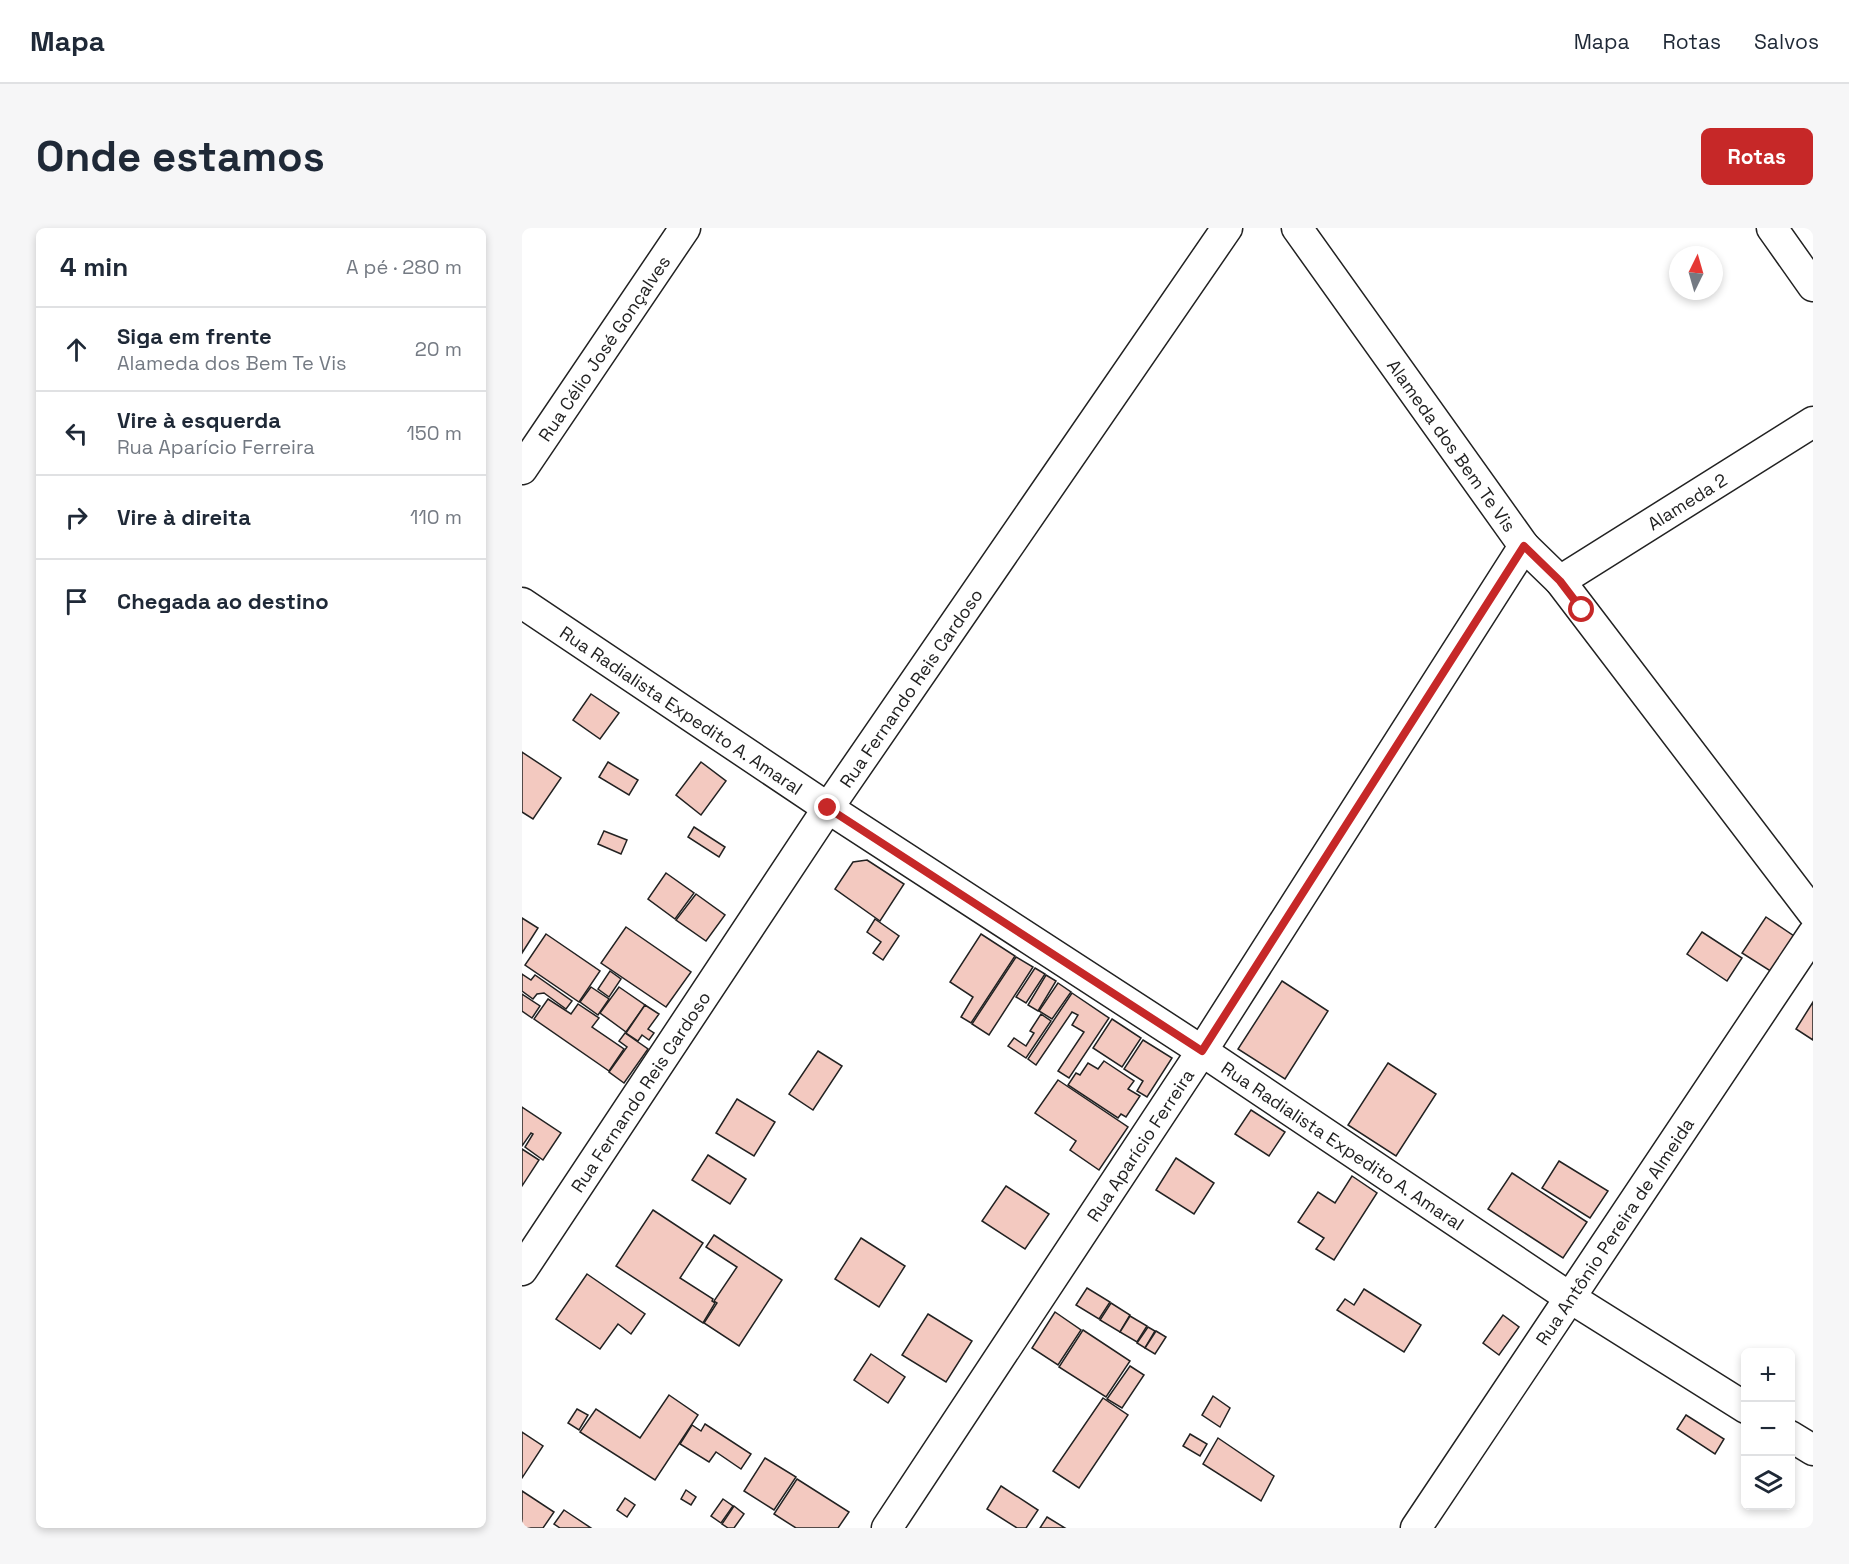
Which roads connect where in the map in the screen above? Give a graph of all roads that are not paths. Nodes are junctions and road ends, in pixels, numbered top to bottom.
1 (685, 228) edge
2 (1227, 228) edge
3 (1297, 228) edge
4 (1772, 228) edge
5 (1813, 286) edge
6 (1813, 422) edge
7 (522, 469) edge
8 (1524, 546) junction
9 (1560, 581) junction
10 (522, 603) edge
11 (828, 808) junction
12 (1813, 913) edge
13 (1813, 934) edge
14 (1202, 1051) junction
15 (522, 1270) edge
16 (1569, 1297) junction
17 (1741, 1405) edge
18 (1795, 1439) edge
19 (1813, 1450) edge
20 (887, 1528) edge
21 (1416, 1528) edge

1 - 7 street, Rua Célio José Gonçalves
2 - 11 street, Rua Fernando Reis Cardoso
3 - 8 street, Alameda dos Bem Te Vis
4 - 5 street
6 - 9 street, Alameda 2
8 - 9 street, Alameda dos Bem Te Vis
8 - 14 street, Rua Aparício Ferreira
9 - 12 street, Alameda dos Bem Te Vis
10 - 11 street, Rua Radialista Expedito A. Amaral
11 - 14 street, Rua Radialista Expedito A. Amaral
11 - 15 street, Rua Fernando Reis Cardoso
13 - 16 street, Rua Antônio Pereira de Almeida
14 - 16 street, Rua Radialista Expedito A. Amaral
14 - 20 street, Rua Aparício Ferreira
16 - 17 street, Rua Radialista Expedito A. Amaral
16 - 21 street, Rua Antônio Pereira de Almeida
18 - 19 street

